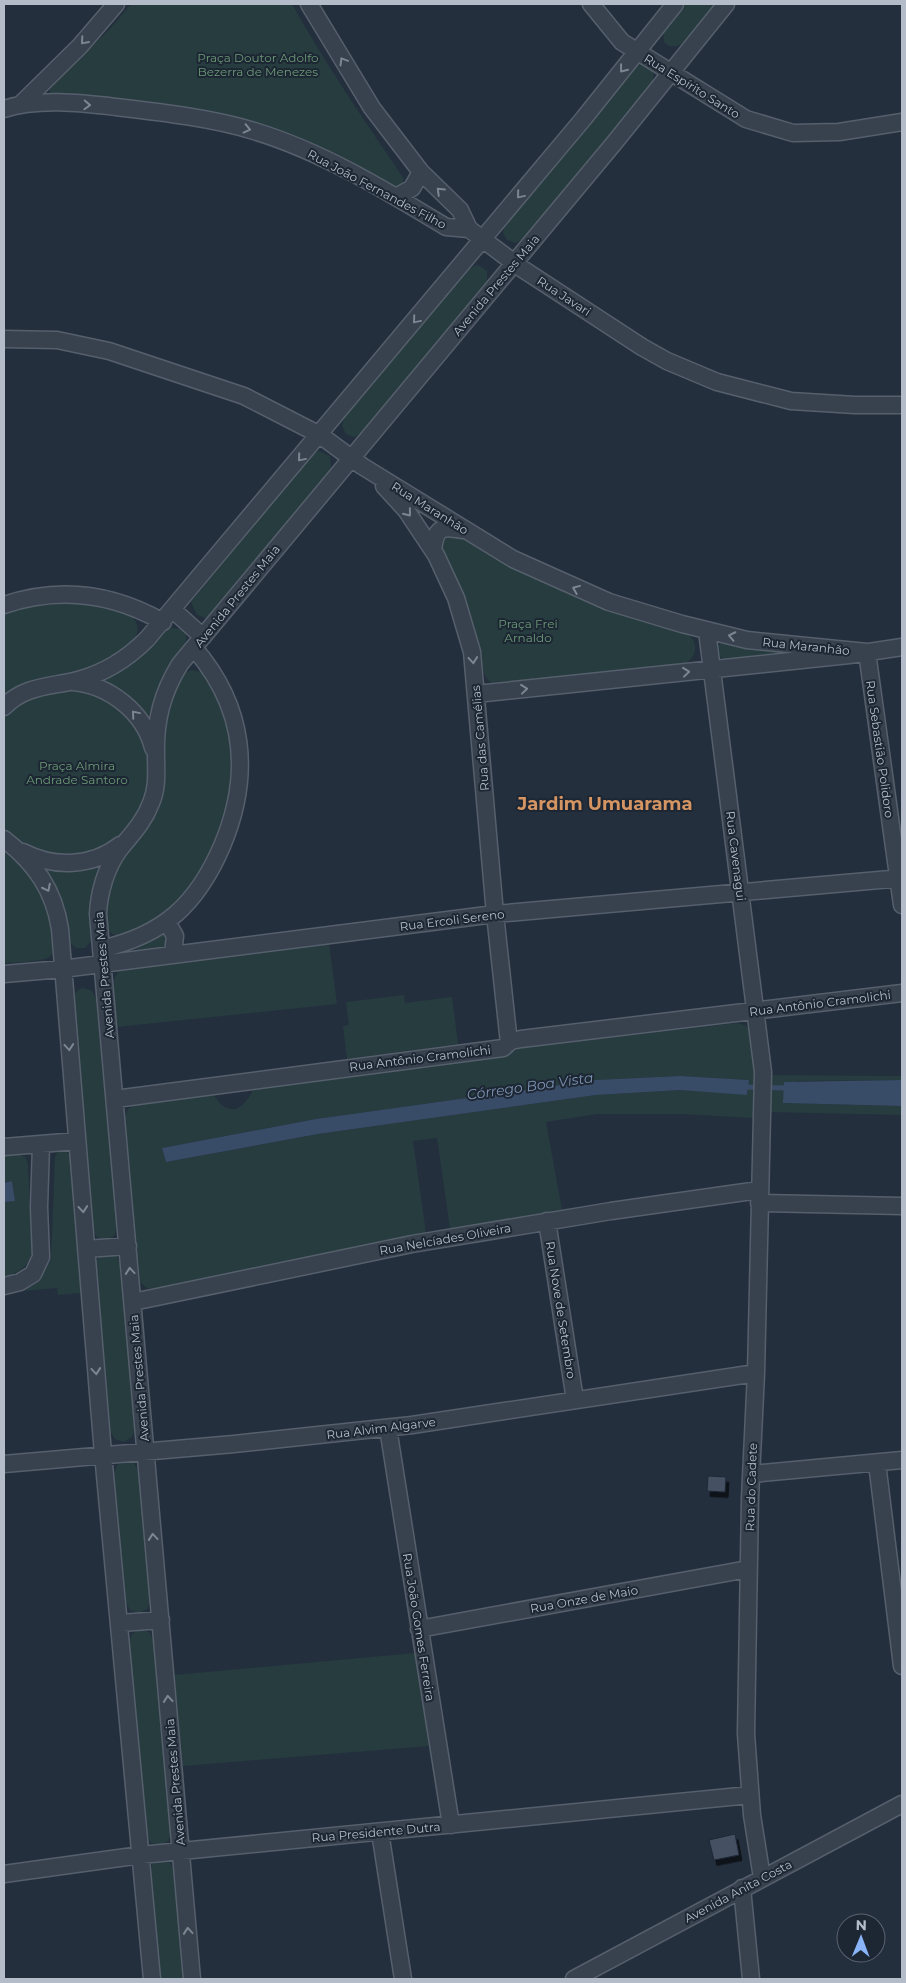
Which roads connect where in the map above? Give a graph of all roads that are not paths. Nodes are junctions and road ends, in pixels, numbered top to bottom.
1 (116, 4) edge
2 (309, 4) edge
3 (591, 4) edge
4 (675, 4) edge
5 (726, 4) edge
6 (637, 51) junction
7 (670, 72) junction
8 (43, 84) junction
9 (20, 104) junction
10 (50, 104) junction
11 (4, 109) edge
12 (902, 122) edge
13 (421, 172) junction
14 (396, 197) junction
15 (469, 229) junction
16 (483, 239) junction
17 (514, 263) junction
18 (4, 339) edge
19 (902, 405) edge
20 (320, 435) junction
21 (356, 461) junction
22 (464, 530) junction
23 (433, 550) junction
24 (4, 605) edge
25 (168, 616) junction
26 (707, 631) junction
27 (198, 643) junction
28 (902, 647) edge
29 (867, 652) junction
30 (712, 670) junction
31 (64, 682) junction
32 (476, 694) junction
33 (4, 707) edge
34 (156, 757) junction
35 (4, 839) edge
36 (128, 839) junction
37 (19, 850) junction
38 (900, 878) edge
39 (741, 893) junction
40 (902, 905) edge
41 (495, 914) junction
42 (167, 922) junction
43 (173, 954) junction
44 (102, 956) junction
45 (62, 969) junction
46 (4, 974) edge
47 (902, 993) edge
48 (756, 1011) junction
49 (509, 1042) junction
50 (762, 1088) joint
51 (115, 1098) junction
52 (77, 1141) junction
53 (41, 1144) junction
54 (4, 1147) edge
55 (759, 1196) junction
56 (902, 1206) edge
57 (547, 1221) junction
58 (128, 1246) junction
59 (86, 1249) junction
60 (4, 1286) edge
61 (133, 1302) junction
62 (756, 1373) junction
63 (575, 1400) junction
64 (388, 1428) junction
65 (146, 1453) junction
66 (103, 1454) junction
67 (902, 1460) edge
68 (877, 1463) junction
69 (4, 1464) edge
70 (752, 1474) junction
71 (748, 1570) junction
72 (161, 1620) junction
73 (121, 1623) junction
74 (420, 1629) junction
75 (902, 1666) edge
76 (750, 1795) junction
77 (902, 1804) edge
78 (451, 1825) junction
79 (380, 1832) junction
80 (181, 1851) junction
81 (141, 1854) junction
82 (4, 1874) edge
83 (762, 1878) junction
84 (742, 1888) junction
85 (152, 1979) edge
86 (192, 1979) edge
87 (402, 1979) edge
88 (574, 1979) edge
89 (751, 1979) edge

1 -> 8 street, Rua João Fernandes Filho
13 -> 2 street, Rua Javari
3 - 6 street, Rua Espírito Santo
4 - 6 street
5 - 7 street, Avenida Prestes Maia
6 - 7 street, Rua Espírito Santo
6 -> 16 street
7 - 12 street, Rua Espírito Santo
7 - 17 street, Avenida Prestes Maia
8 - 9 street, Rua João Fernandes Filho
8 - 10 street
9 - 10 street, Rua João Fernandes Filho
9 - 11 street, Rua João Fernandes Filho
10 -> 14 street, Rua João Fernandes Filho
13 - 14 street
15 -> 13 street, Rua Javari
14 - 15 street, Rua João Fernandes Filho
15 - 16 street, Rua Javari
16 - 17 street, Rua Javari
16 -> 20 street
17 - 19 street, Rua Javari
17 - 21 street, Avenida Prestes Maia
18 - 20 street, Rua Maranhão
20 - 21 street, Rua Maranhão
20 -> 25 street
21 - 22 street, Rua Maranhão
21 -> 23 street, Rua das Camélias
21 - 27 street, Avenida Prestes Maia
22 - 23 street
26 -> 22 street, Rua Maranhão
23 -> 32 street, Rua das Camélias
24 - 25 street
25 - 27 street
25 - 31 street
29 -> 26 street, Rua Maranhão
26 - 30 street, Rua Cavenagui
27 - 34 street, Avenida Prestes Maia
27 - 42 street
28 - 29 street, Rua Maranhão
29 - 30 street, Rua Maranhão
29 - 38 street, Rua Sebastião Polidoro
32 -> 30 street, Rua Maranhão
30 - 39 street, Rua Cavenagui
31 - 33 street
34 -> 31 street
32 - 41 street, Rua das Camélias
34 - 36 street, Avenida Prestes Maia
35 - 37 street
36 - 37 street
36 - 44 street, Avenida Prestes Maia
37 -> 45 street
38 - 39 street, Rua Ercoli Sereno
38 - 40 street, Rua Sebastião Polidoro
39 - 41 street, Rua Ercoli Sereno
39 - 48 street, Rua Cavenagui
41 - 43 street, Rua Ercoli Sereno
41 - 49 street, Rua das Camélias
42 - 43 street
42 - 44 street
43 - 44 street, Rua Ercoli Sereno
44 - 45 street, Rua Ercoli Sereno
44 - 51 street, Avenida Prestes Maia
45 - 46 street, Rua Ercoli Sereno
45 -> 52 street
47 - 48 street, Rua Antônio Cramolichi
48 - 49 street, Rua Antônio Cramolichi
48 - 50 street, Rua Cavenagui
49 - 51 street, Rua Antônio Cramolichi
50 - 55 street, Rua do Cadete
51 - 58 street, Avenida Prestes Maia
52 - 53 street
52 -> 59 street
53 - 54 street
53 - 60 street
55 - 56 street, Rua Nelcíades Oliveira
55 - 57 street, Rua Nelcíades Oliveira
55 - 62 street, Rua do Cadete
57 - 61 street, Rua Nelcíades Oliveira
57 - 63 street, Rua Nove de Setembro
58 - 59 street
61 -> 58 street, Avenida Prestes Maia
59 -> 66 street
61 - 65 street, Avenida Prestes Maia
62 - 63 street, Rua Alvim Algarve
62 - 70 street, Rua do Cadete
63 - 64 street, Rua Alvim Algarve
64 - 65 street, Rua Alvim Algarve
64 - 74 street, Rua João Gomes Ferreira
65 - 66 street, Rua Alvim Algarve
72 -> 65 street, Avenida Prestes Maia
66 - 69 street, Rua Alvim Algarve
66 - 73 street
67 - 68 street
68 - 70 street
68 - 75 street
70 - 71 street, Rua do Cadete
71 - 74 street, Rua Onze de Maio
71 - 76 street, Rua do Cadete
72 - 73 street
80 -> 72 street, Avenida Prestes Maia
73 - 81 street
74 - 78 street, Rua João Gomes Ferreira
76 - 78 street, Rua Presidente Dutra
76 - 83 street, Rua do Cadete
77 - 83 street, Avenida Anita Costa
78 - 79 street, Rua Presidente Dutra
79 - 80 street, Rua Presidente Dutra
79 - 87 street
80 - 81 street, Rua Presidente Dutra
86 -> 80 street, Avenida Prestes Maia
81 - 82 street, Rua Presidente Dutra
81 - 85 street
83 - 84 street, Avenida Anita Costa
84 - 88 street, Avenida Anita Costa
84 - 89 street

